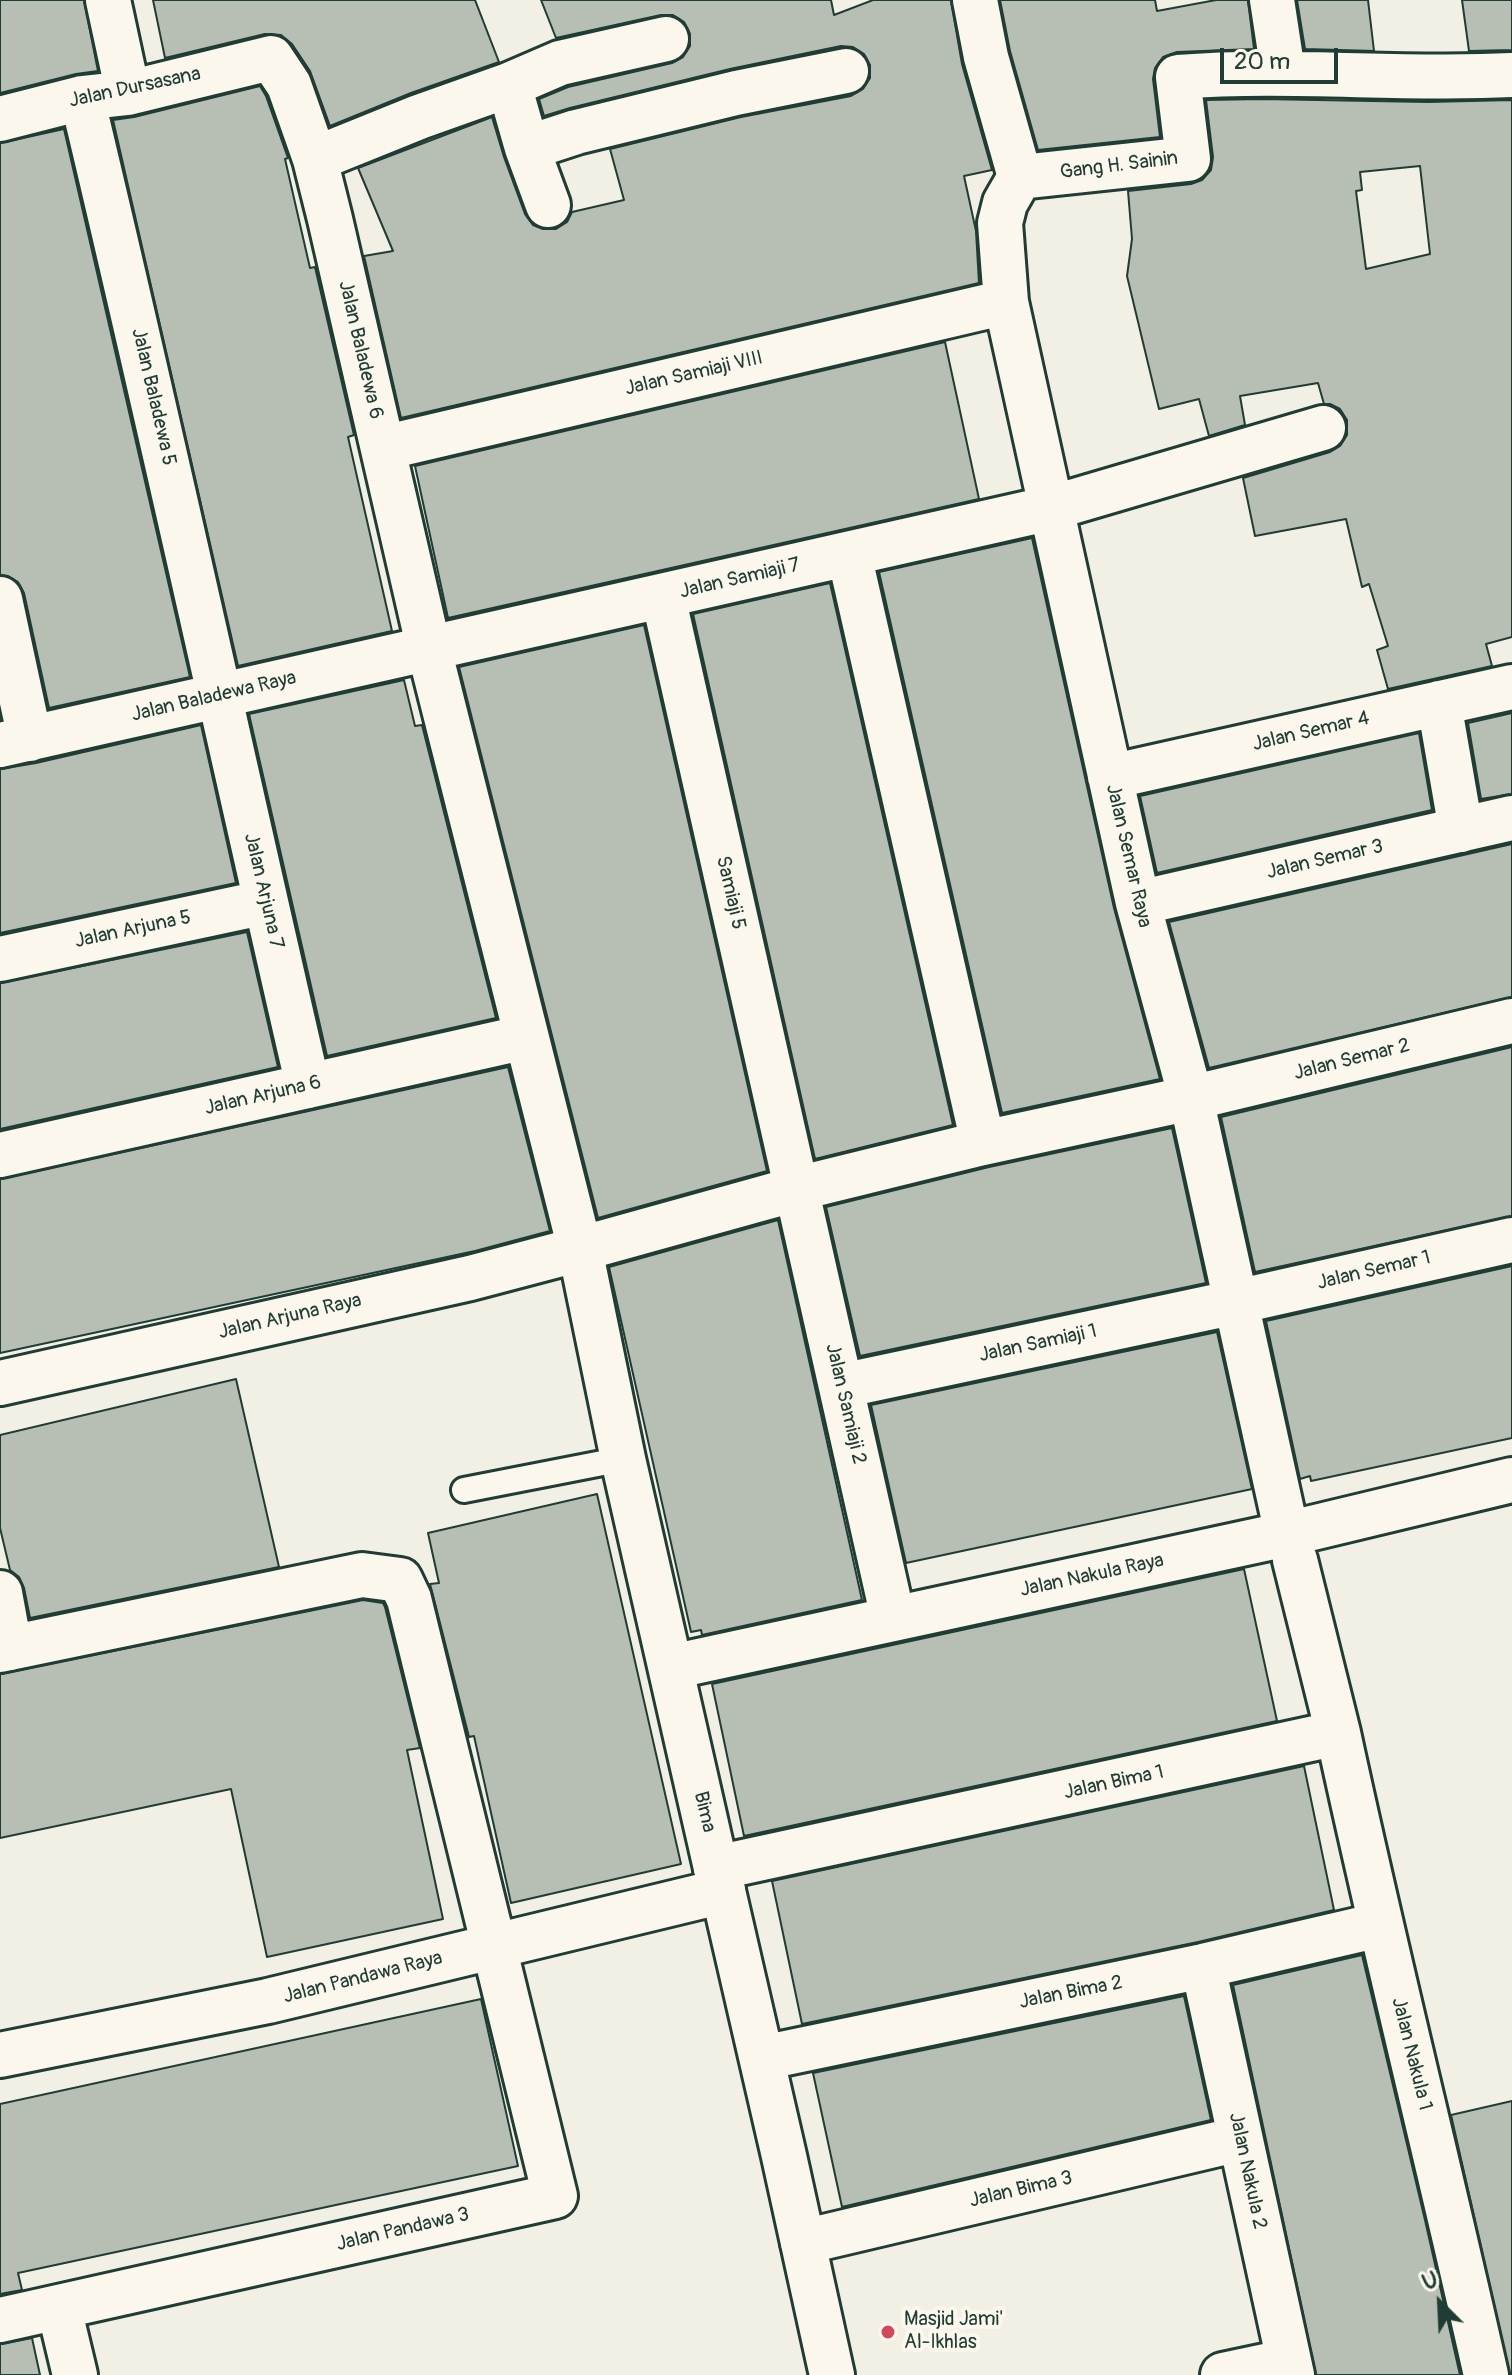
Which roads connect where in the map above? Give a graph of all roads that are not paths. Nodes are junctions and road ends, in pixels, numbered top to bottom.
1 (108, 0) edge
2 (975, 0) edge
3 (1272, 0) edge
4 (666, 39) dead end
5 (271, 58) joint
6 (846, 71) dead end
7 (1283, 72) junction
8 (1512, 75) edge
9 (509, 85) junction
10 (128, 93) junction
11 (82, 98) junction
12 (0, 119) edge
13 (527, 148) junction
14 (315, 159) junction
15 (1020, 177) junction
16 (548, 205) dead end
17 (1006, 302) junction
18 (1323, 428) dead end
19 (383, 448) junction
20 (1051, 508) junction
21 (849, 554) junction
22 (663, 596) junction
23 (0, 599) edge
24 (429, 649) junction
25 (1512, 687) edge
26 (219, 696) junction
27 (1439, 703) junction
28 (15, 742) edge
29 (1110, 777) junction
30 (1512, 818) edge
31 (1461, 830) junction
32 (266, 902) junction
33 (1138, 903) junction
34 (0, 959) edge
35 (1512, 1021) edge
36 (526, 1037) junction
37 (308, 1086) junction
38 (1191, 1098) junction
39 (983, 1143) junction
40 (0, 1155) edge
41 (796, 1189) junction
42 (1512, 1240) edge
43 (580, 1249) junction
44 (1236, 1302) junction
45 (0, 1383) edge
46 (841, 1386) junction
47 (623, 1459) junction
48 (1512, 1480) edge
49 (464, 1490) dead end
50 (1291, 1547) junction
51 (0, 1593) edge
52 (893, 1618) junction
53 (5, 1649) edge
54 (671, 1667) junction
55 (1338, 1733) junction
56 (719, 1879) junction
57 (1379, 1925) junction
58 (496, 1946) junction
59 (1203, 1966) junction
60 (0, 2055) edge
61 (762, 2058) junction
62 (1239, 2139) junction
63 (803, 2242) junction
64 (59, 2308) junction
65 (0, 2320) edge
66 (1291, 2368) edge
67 (75, 2375) edge
68 (832, 2375) edge
69 (1223, 2375) edge
70 (1486, 2375) edge

1 - 10 street
2 - 15 street
3 - 7 street
4 - 9 street
5 - 10 street, Jalan Dursasana
5 - 14 street, Jalan Baladewa 6
6 - 13 street
7 - 8 street, Gang H. Sainin
7 - 15 street, Gang H. Sainin
9 - 13 street
9 - 14 street
10 - 11 street, Jalan Dursasana
11 - 12 street, Jalan Dursasana
11 - 26 street, Jalan Baladewa 5
13 - 16 street
14 - 19 street, Jalan Baladewa 6
15 - 17 street, Jalan Semar Raya
17 - 19 street, Jalan Samiaji VIII
17 - 20 street, Jalan Semar Raya
18 - 20 street, Jalan Samiaji 7
19 - 24 street, Jalan Baladewa 6
20 - 21 street, Jalan Samiaji 7
20 - 29 street, Jalan Semar Raya
21 - 22 street, Jalan Samiaji 7
21 - 39 street
22 - 24 street, Jalan Samiaji 7
22 - 41 street, Samiaji 5
23 - 28 street
24 - 26 street, Jalan Baladewa Raya
24 - 36 street, Jalan Baladewa 6
25 - 27 street, Jalan Semar 4
26 - 28 street, Jalan Baladewa Raya
26 - 32 street, Jalan Arjuna 7
27 - 29 street, Jalan Semar 4
27 - 31 street
29 - 33 street, Jalan Semar Raya
30 - 31 street, Jalan Semar 3
31 - 33 street, Jalan Semar 3
32 - 34 street, Jalan Arjuna 5
32 - 37 street, Jalan Arjuna 7
33 - 38 street, Jalan Semar Raya
35 - 38 street, Jalan Semar 2
36 - 37 street, Jalan Arjuna 6
36 - 43 street, Bima
37 - 40 street, Jalan Arjuna 6
38 - 39 street, Jalan Semar 2
38 - 44 street, Jalan Semar Raya
39 - 41 street, Jalan Semar 2
41 - 43 street, Jalan Arjuna Raya
41 - 46 street, Jalan Samiaji 2
42 - 44 street, Jalan Semar 1
43 - 45 street, Jalan Arjuna Raya
43 - 47 street, Bima
44 - 46 street, Jalan Samiaji 1
44 - 50 street, Jalan Semar Raya
46 - 52 street, Jalan Samiaji 2
47 - 49 lane
47 - 54 street, Bima
48 - 50 street, Jalan Nakula Raya
50 - 52 street, Jalan Nakula Raya
50 - 55 street
51 - 53 street
52 - 54 street, Jalan Nakula Raya
53 - 58 street
54 - 56 street, Bima
55 - 56 street, Jalan Bima 1
55 - 57 street, Jalan Nakula 1
56 - 58 street, Jalan Pandawa Raya
56 - 61 street, Bima
57 - 59 street, Jalan Bima 2
57 - 70 street, Jalan Nakula 1
58 - 60 street, Jalan Pandawa Raya
58 - 64 street, Jalan Pandawa 3
59 - 61 street, Jalan Bima 2
59 - 62 street, Jalan Nakula 2
61 - 63 street, Bima
62 - 63 street, Jalan Bima 3
62 - 66 street, Jalan Nakula 2
63 - 68 street, Bima
64 - 65 street, Jalan Pandawa 3
64 - 67 street
66 - 69 street

